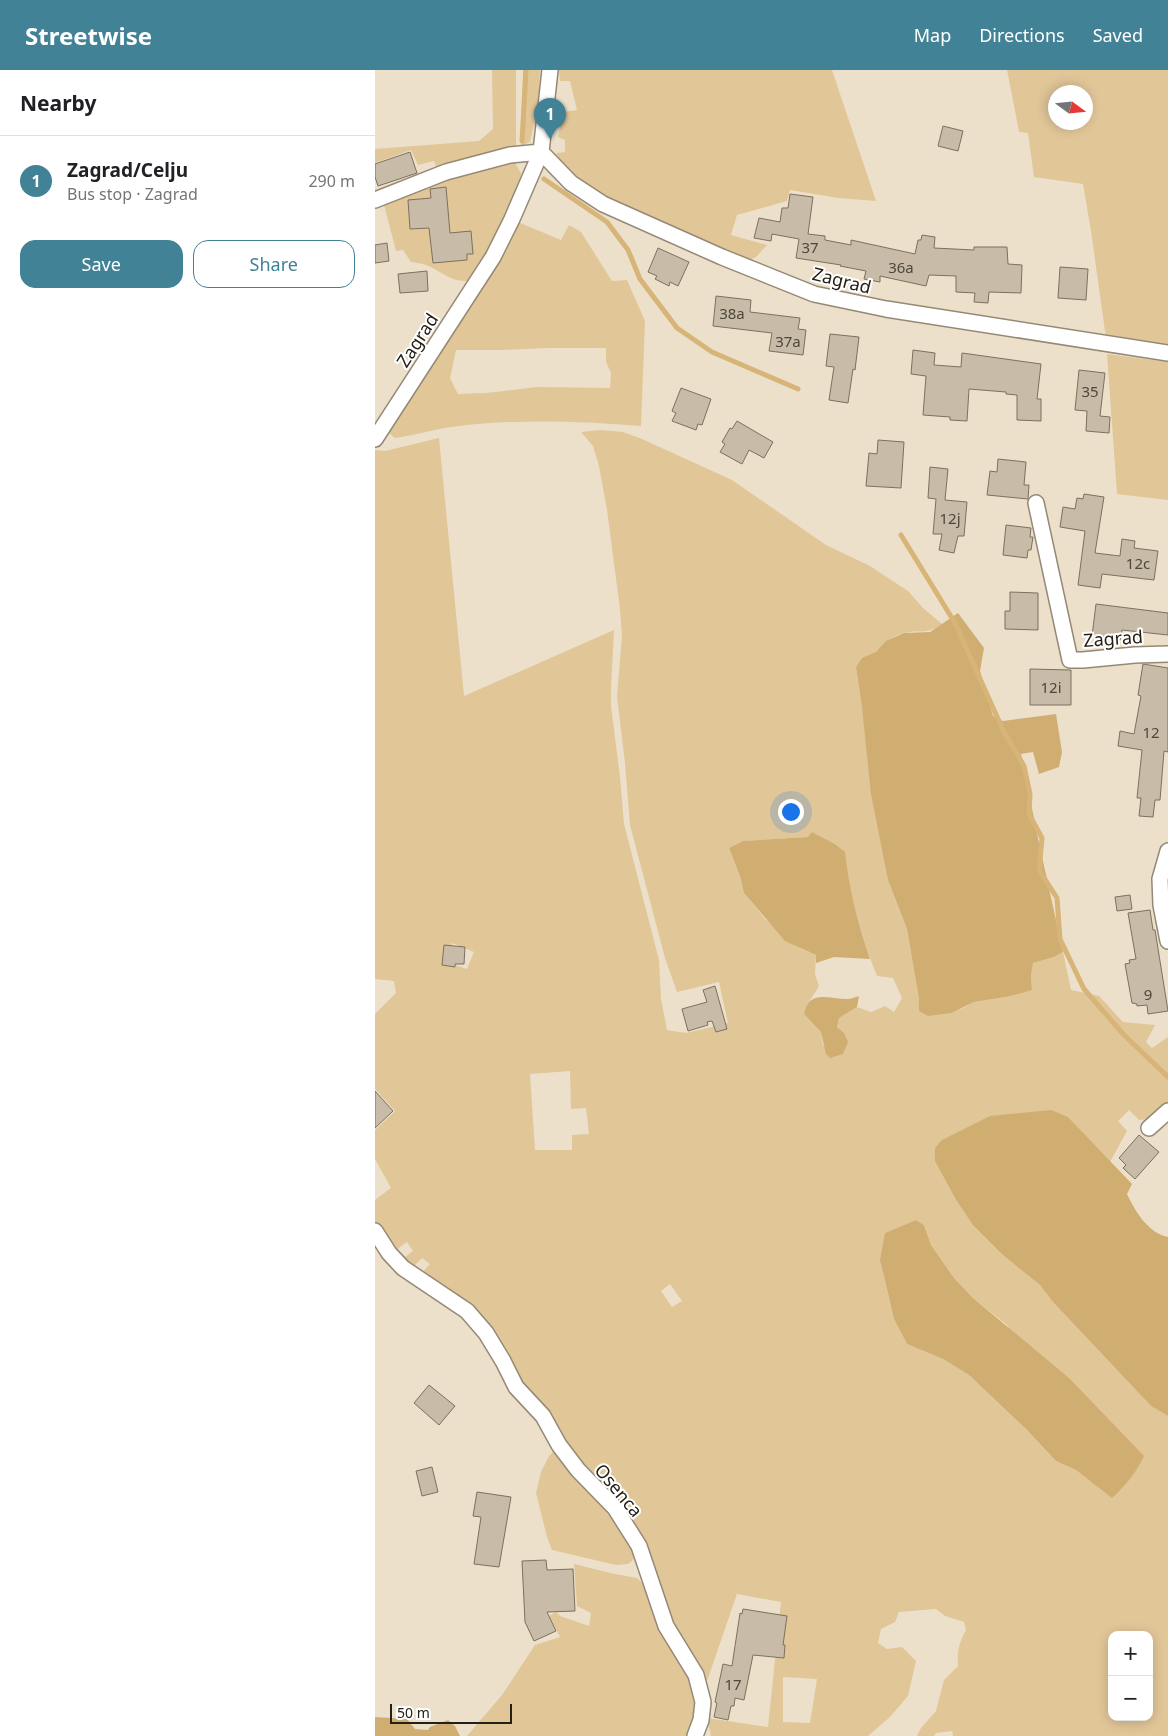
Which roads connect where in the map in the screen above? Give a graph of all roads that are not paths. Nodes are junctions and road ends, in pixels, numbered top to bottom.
1 (550, 70) edge
2 (541, 152) junction
3 (375, 200) edge
4 (1168, 353) edge
5 (375, 439) edge
6 (1036, 504) dead end
7 (1168, 654) edge
8 (1168, 851) edge
9 (1168, 941) edge
10 (1168, 1111) edge
11 (1149, 1128) dead end
12 (375, 1231) edge
13 (695, 1736) edge

1 - 2 street, Zagrad
2 - 3 street
2 - 4 street, Zagrad
2 - 5 street, Zagrad
6 - 7 street, Zagrad
8 - 9 street
10 - 11 street
12 - 13 street, Osenca

